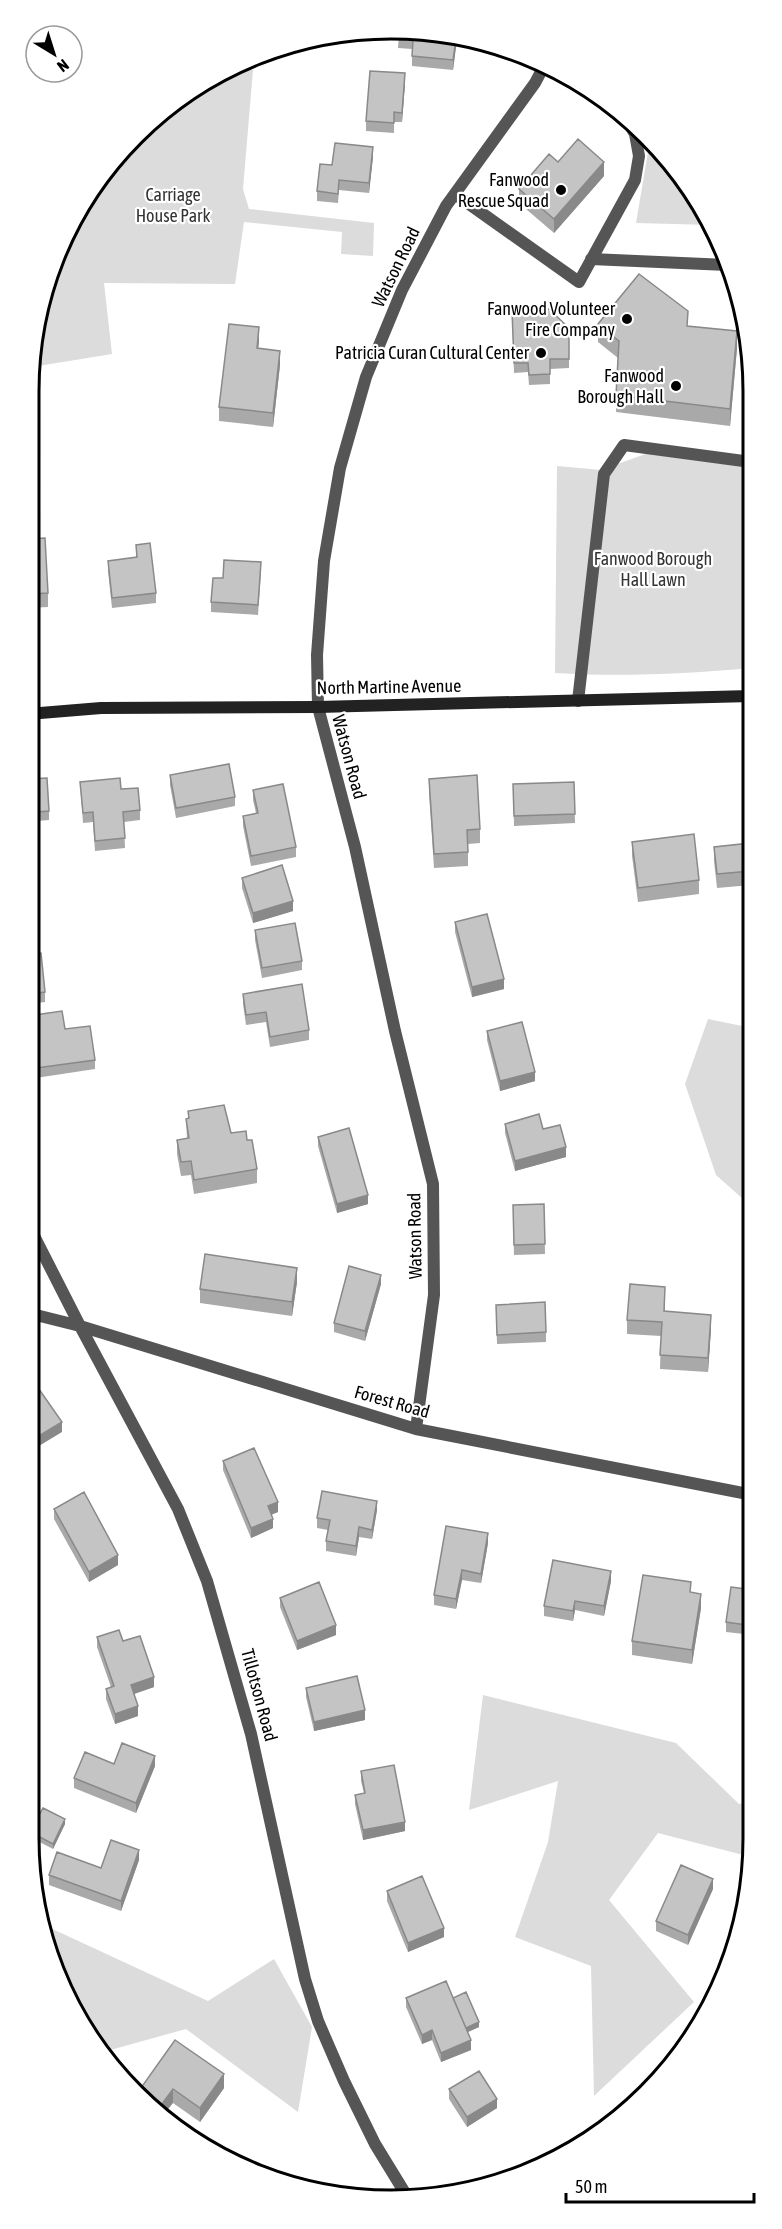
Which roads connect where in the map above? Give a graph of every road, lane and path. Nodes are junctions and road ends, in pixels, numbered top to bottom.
1 (541, 72) edge
2 (635, 137) edge
3 (456, 194) junction
4 (591, 259) junction
5 (719, 265) edge
6 (743, 461) edge
7 (743, 696) edge
8 (578, 701) junction
9 (318, 707) junction
10 (39, 713) edge
11 (39, 1246) edge
12 (39, 1316) edge
13 (80, 1326) junction
14 (416, 1429) junction
15 (743, 1493) edge
16 (403, 2189) edge

1 - 3 street, Watson Road
2 - 4 street
3 - 4 street
3 - 9 street, Watson Road
4 - 5 street
6 - 8 street
7 - 8 main road, North Martine Avenue
8 - 9 main road, North Martine Avenue
9 - 10 main road, North Martine Avenue
9 - 14 street, Watson Road
11 - 13 street, Tillotson Road
12 - 13 street, Forest Road
13 - 14 street, Forest Road
13 - 16 street, Tillotson Road
14 - 15 street, Forest Road

